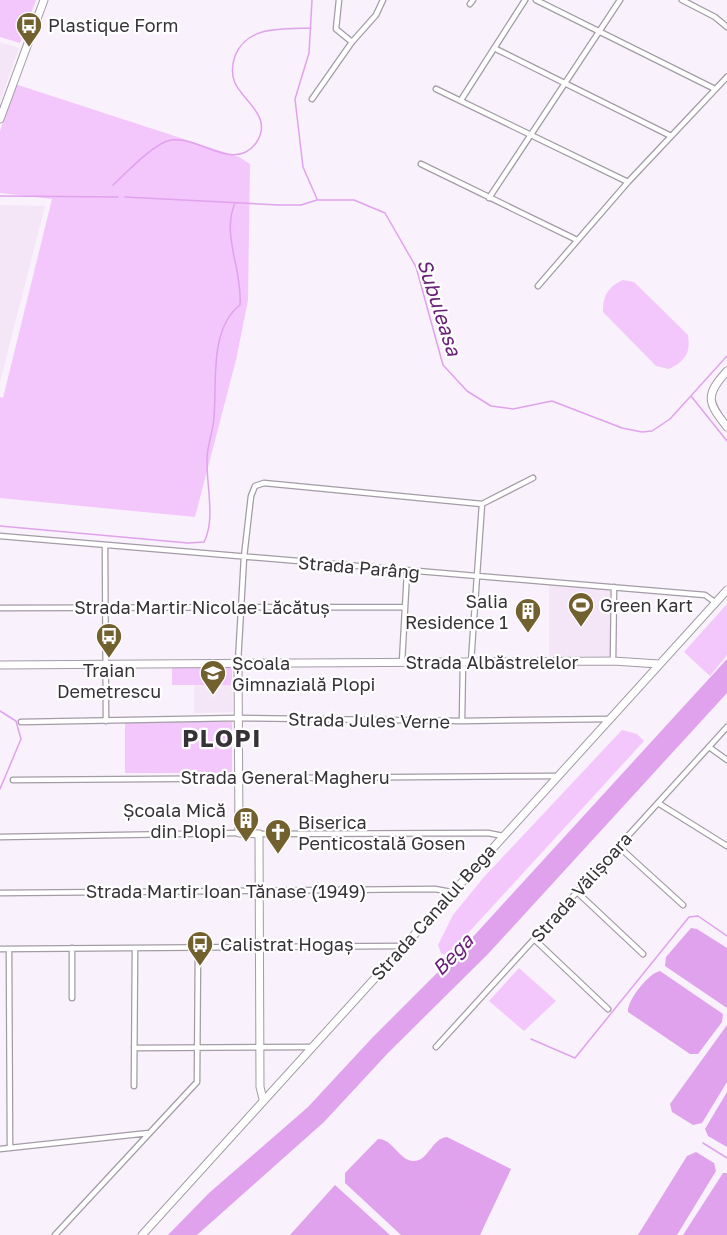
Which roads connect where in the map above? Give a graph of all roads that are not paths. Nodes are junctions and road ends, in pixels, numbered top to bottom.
1 (44, 0) edge
2 (339, 0) edge
3 (383, 0) edge
4 (525, 0) edge
5 (536, 0) edge
6 (620, 0) edge
7 (682, 0) edge
8 (727, 27) edge
9 (599, 33) junction
10 (352, 42) junction
11 (494, 48) junction
12 (727, 77) edge
13 (565, 83) junction
14 (436, 89) dead end
15 (716, 89) junction
16 (312, 99) dead end
17 (461, 100) junction
18 (0, 119) edge
19 (530, 135) junction
20 (671, 136) junction
21 (421, 164) dead end
22 (628, 182) junction
23 (489, 198) junction
24 (577, 240) junction
25 (538, 286) dead end
26 (727, 371) edge
27 (727, 428) edge
28 (533, 478) dead end
29 (482, 504) junction
30 (0, 536) edge
31 (105, 544) junction
32 (244, 557) junction
33 (407, 572) junction
34 (476, 577) junction
35 (614, 587) junction
36 (727, 591) edge
37 (716, 603) junction
38 (242, 606) junction
39 (404, 607) junction
40 (0, 608) edge
41 (104, 608) junction
42 (613, 661) junction
43 (238, 662) junction
44 (402, 662) junction
45 (463, 662) junction
46 (471, 662) junction
47 (105, 664) junction
48 (660, 664) junction
49 (0, 665) edge
50 (238, 718) junction
51 (609, 719) junction
52 (106, 721) junction
53 (462, 721) junction
54 (21, 723) dead end
55 (727, 728) edge
56 (709, 747) junction
57 (727, 760) edge
58 (558, 776) junction
59 (239, 777) junction
60 (13, 780) dead end
61 (658, 803) junction
62 (239, 834) junction
63 (258, 834) junction
64 (503, 836) junction
65 (0, 837) edge
66 (618, 846) junction
67 (727, 846) edge
68 (259, 890) junction
69 (452, 892) junction
70 (577, 892) junction
71 (0, 893) edge
72 (683, 905) dead end
73 (534, 939) junction
74 (259, 946) junction
75 (402, 946) junction
76 (72, 948) junction
77 (198, 948) junction
78 (0, 949) edge
79 (9, 949) junction
80 (135, 949) junction
81 (644, 954) dead end
82 (72, 998) dead end
83 (608, 1009) dead end
84 (260, 1047) junction
85 (311, 1047) junction
86 (436, 1047) dead end
87 (134, 1048) junction
88 (198, 1049) junction
89 (134, 1086) dead end
90 (263, 1099) junction
91 (149, 1133) junction
92 (10, 1148) junction
93 (0, 1149) edge
94 (55, 1235) edge
95 (141, 1235) edge

1 - 18 street
2 - 10 street
3 - 10 street
4 - 11 street
5 - 9 street
6 - 9 street
7 - 8 street
9 - 13 street
9 - 15 street
10 - 16 street
11 - 13 street
11 - 17 street
12 - 15 street
13 - 19 street
13 - 20 street
14 - 17 street
15 - 20 street
17 - 19 street
19 - 22 street
19 - 23 street
20 - 22 street
21 - 23 street
22 - 24 street
23 - 24 street
24 - 25 street
26 - 27 street
28 - 29 street
29 - 32 street
29 - 34 street
30 - 31 street, Strada Parâng
31 - 32 street, Strada Parâng
31 - 41 street
32 - 33 street, Strada Parâng
32 - 38 street
33 - 34 street, Strada Parâng
33 - 39 street
34 - 35 street, Strada Parâng
34 - 46 street
35 - 37 street, Strada Parâng
35 - 42 street
36 - 37 street, Strada Canalul Bega
37 - 48 street, Strada Canalul Bega
38 - 39 street, Strada Martir Nicolae Lăcătuș
38 - 41 street, Strada Martir Nicolae Lăcătuș
38 - 43 street
39 - 44 street
40 - 41 street, Strada Martir Nicolae Lăcătuș
41 - 47 street
42 - 46 street, Strada Albăstrelelor
42 - 48 street, Strada Albăstrelelor
43 - 44 street, Strada Albăstrelelor
43 - 47 street, Strada Albăstrelelor
43 - 50 street
44 - 45 street, Strada Albăstrelelor
45 - 46 street, Strada Albăstrelelor
45 - 53 street
47 - 49 street, Strada Albăstrelelor
47 - 52 street
48 - 51 street, Strada Canalul Bega
50 - 52 street, Strada Jules Verne
50 - 53 street, Strada Jules Verne
50 - 59 street
51 - 53 street, Strada Jules Verne
51 - 58 street, Strada Canalul Bega
52 - 54 street, Strada Jules Verne
55 - 56 street, Strada Vălișoara
56 - 57 street
56 - 61 street, Strada Vălișoara
58 - 59 street, Strada General Magheru
58 - 64 street, Strada Canalul Bega
59 - 60 street, Strada General Magheru
59 - 62 street
61 - 66 street, Strada Vălișoara
61 - 67 street
62 - 63 street
62 - 65 street
63 - 64 street
63 - 68 street
64 - 69 street, Strada Canalul Bega
66 - 70 street, Strada Vălișoara
66 - 72 street
68 - 69 street, Strada Martir Ioan Tănase (1949)
68 - 71 street, Strada Martir Ioan Tănase (1949)
68 - 74 street
69 - 75 street, Strada Canalul Bega
70 - 73 street, Strada Vălișoara
70 - 81 street
73 - 83 street
73 - 86 street, Strada Vălișoara
74 - 75 street
74 - 77 street
74 - 84 street
75 - 85 street, Strada Canalul Bega
76 - 79 street
76 - 80 street
76 - 82 street
77 - 80 street
77 - 88 street
78 - 79 street
79 - 92 street
80 - 87 street
84 - 85 street
84 - 88 street
84 - 90 street
85 - 90 street, Strada Canalul Bega
87 - 88 street
87 - 89 street
88 - 91 street
90 - 95 street, Strada Canalul Bega
91 - 92 street
91 - 94 street
92 - 93 street

